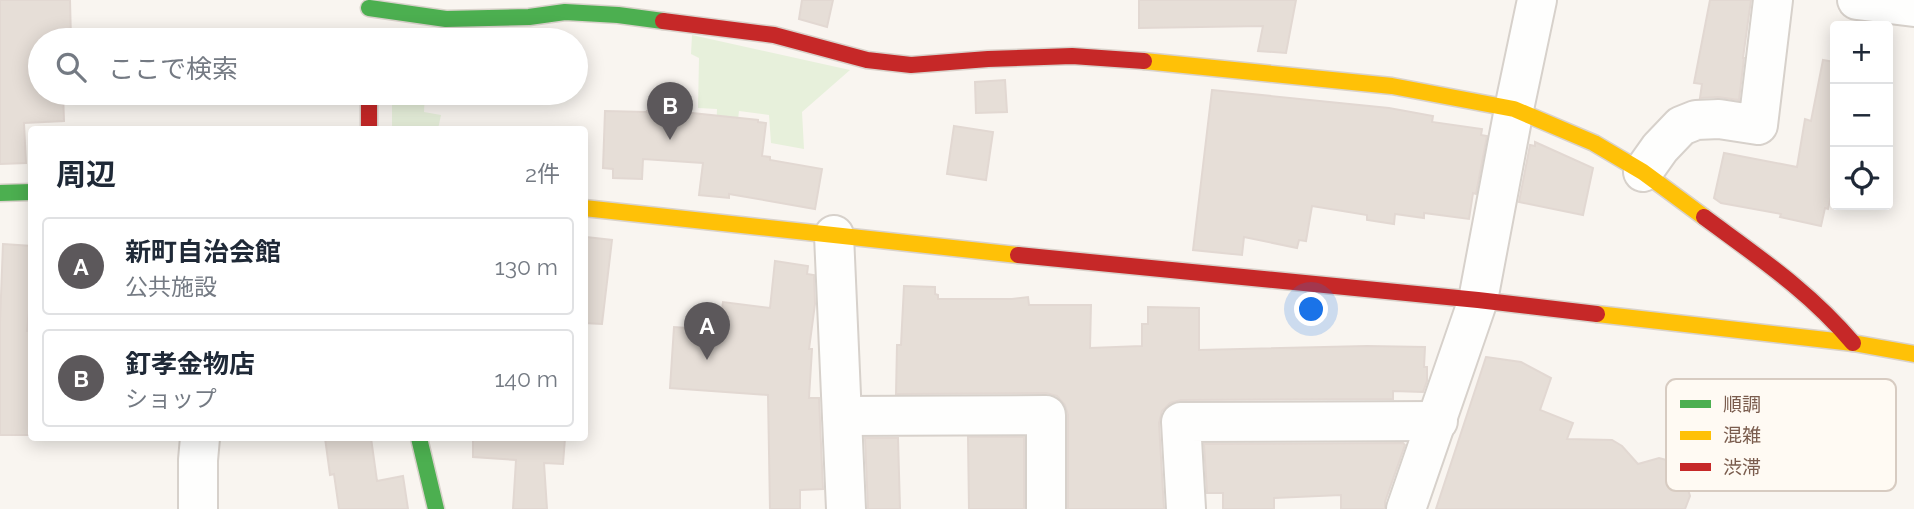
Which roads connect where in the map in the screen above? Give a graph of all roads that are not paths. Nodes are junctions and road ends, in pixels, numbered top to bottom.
1 (1537, 0) edge
2 (1773, 0) edge
3 (1857, 0) edge
4 (1914, 7) edge
5 (369, 9) edge
6 (369, 105) edge
7 (1514, 109) junction
8 (369, 126) edge
9 (1643, 172) junction
10 (28, 192) edge
11 (0, 193) edge
12 (588, 208) edge
13 (834, 235) junction
14 (1478, 300) junction
15 (1853, 343) junction
16 (1914, 354) edge
17 (842, 416) junction
18 (1438, 421) junction
19 (200, 441) edge
20 (420, 441) edge
21 (198, 509) edge
22 (436, 509) edge
23 (846, 509) edge
24 (1046, 509) edge
25 (1186, 509) edge
26 (1406, 509) edge

1 - 7 street
2 - 9 street
3 - 4 street
5 - 7 street
6 - 8 street
7 - 9 street
7 - 14 street
9 - 15 street
10 - 11 street
12 - 13 street
13 - 14 street
13 - 17 street
14 - 15 street
14 - 18 street
15 - 16 street
17 - 23 street
17 - 24 street
18 - 25 street
18 - 26 street
19 - 21 street
20 - 22 street

